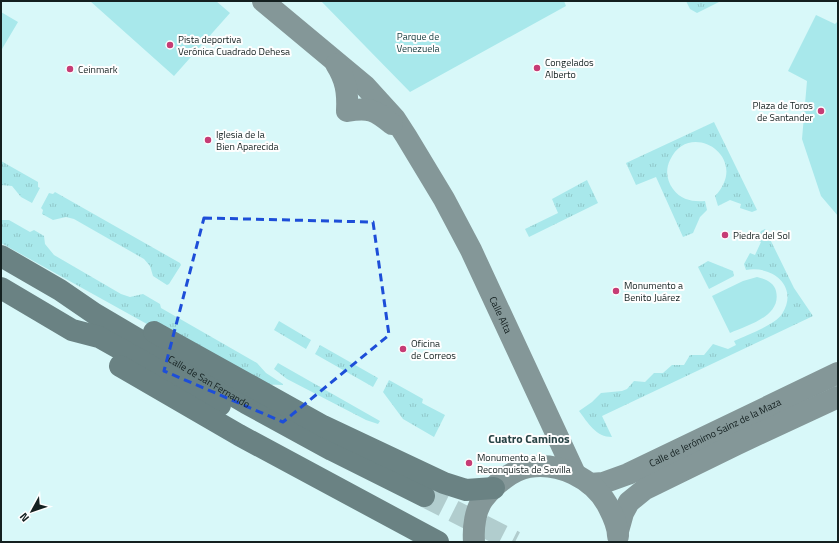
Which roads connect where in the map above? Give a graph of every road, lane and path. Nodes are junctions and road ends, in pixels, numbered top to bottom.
1 (263, 1) edge
2 (329, 56) junction
3 (420, 158) junction
4 (1, 256) edge
5 (1, 288) edge
6 (60, 290) junction
7 (72, 330) junction
8 (838, 373) edge
9 (838, 397) edge
10 (560, 441) junction
11 (628, 474) junction
12 (583, 479) junction
13 (494, 488) junction
14 (618, 537) edge
15 (438, 542) edge
16 (474, 542) edge

1 - 2 street, Calle Alta
2 - 3 street, Calle Alta
2 - 3 street, Calle Alta
3 - 10 street, Calle Alta
4 - 6 main road, Calle de San Fernando
5 - 7 main road, Calle de San Fernando
6 - 7 main road, Calle de San Fernando
6 - 13 main road
7 - 15 main road
8 - 11 street, Calle de Jerónimo Sainz de la Maza
9 - 14 street, Calle de Jerónimo Sainz de la Maza
10 - 11 street
10 - 12 street, Calle Alta
11 - 12 street, Calle de Jerónimo Sainz de la Maza
12 - 13 street
12 - 14 street
13 - 16 street

